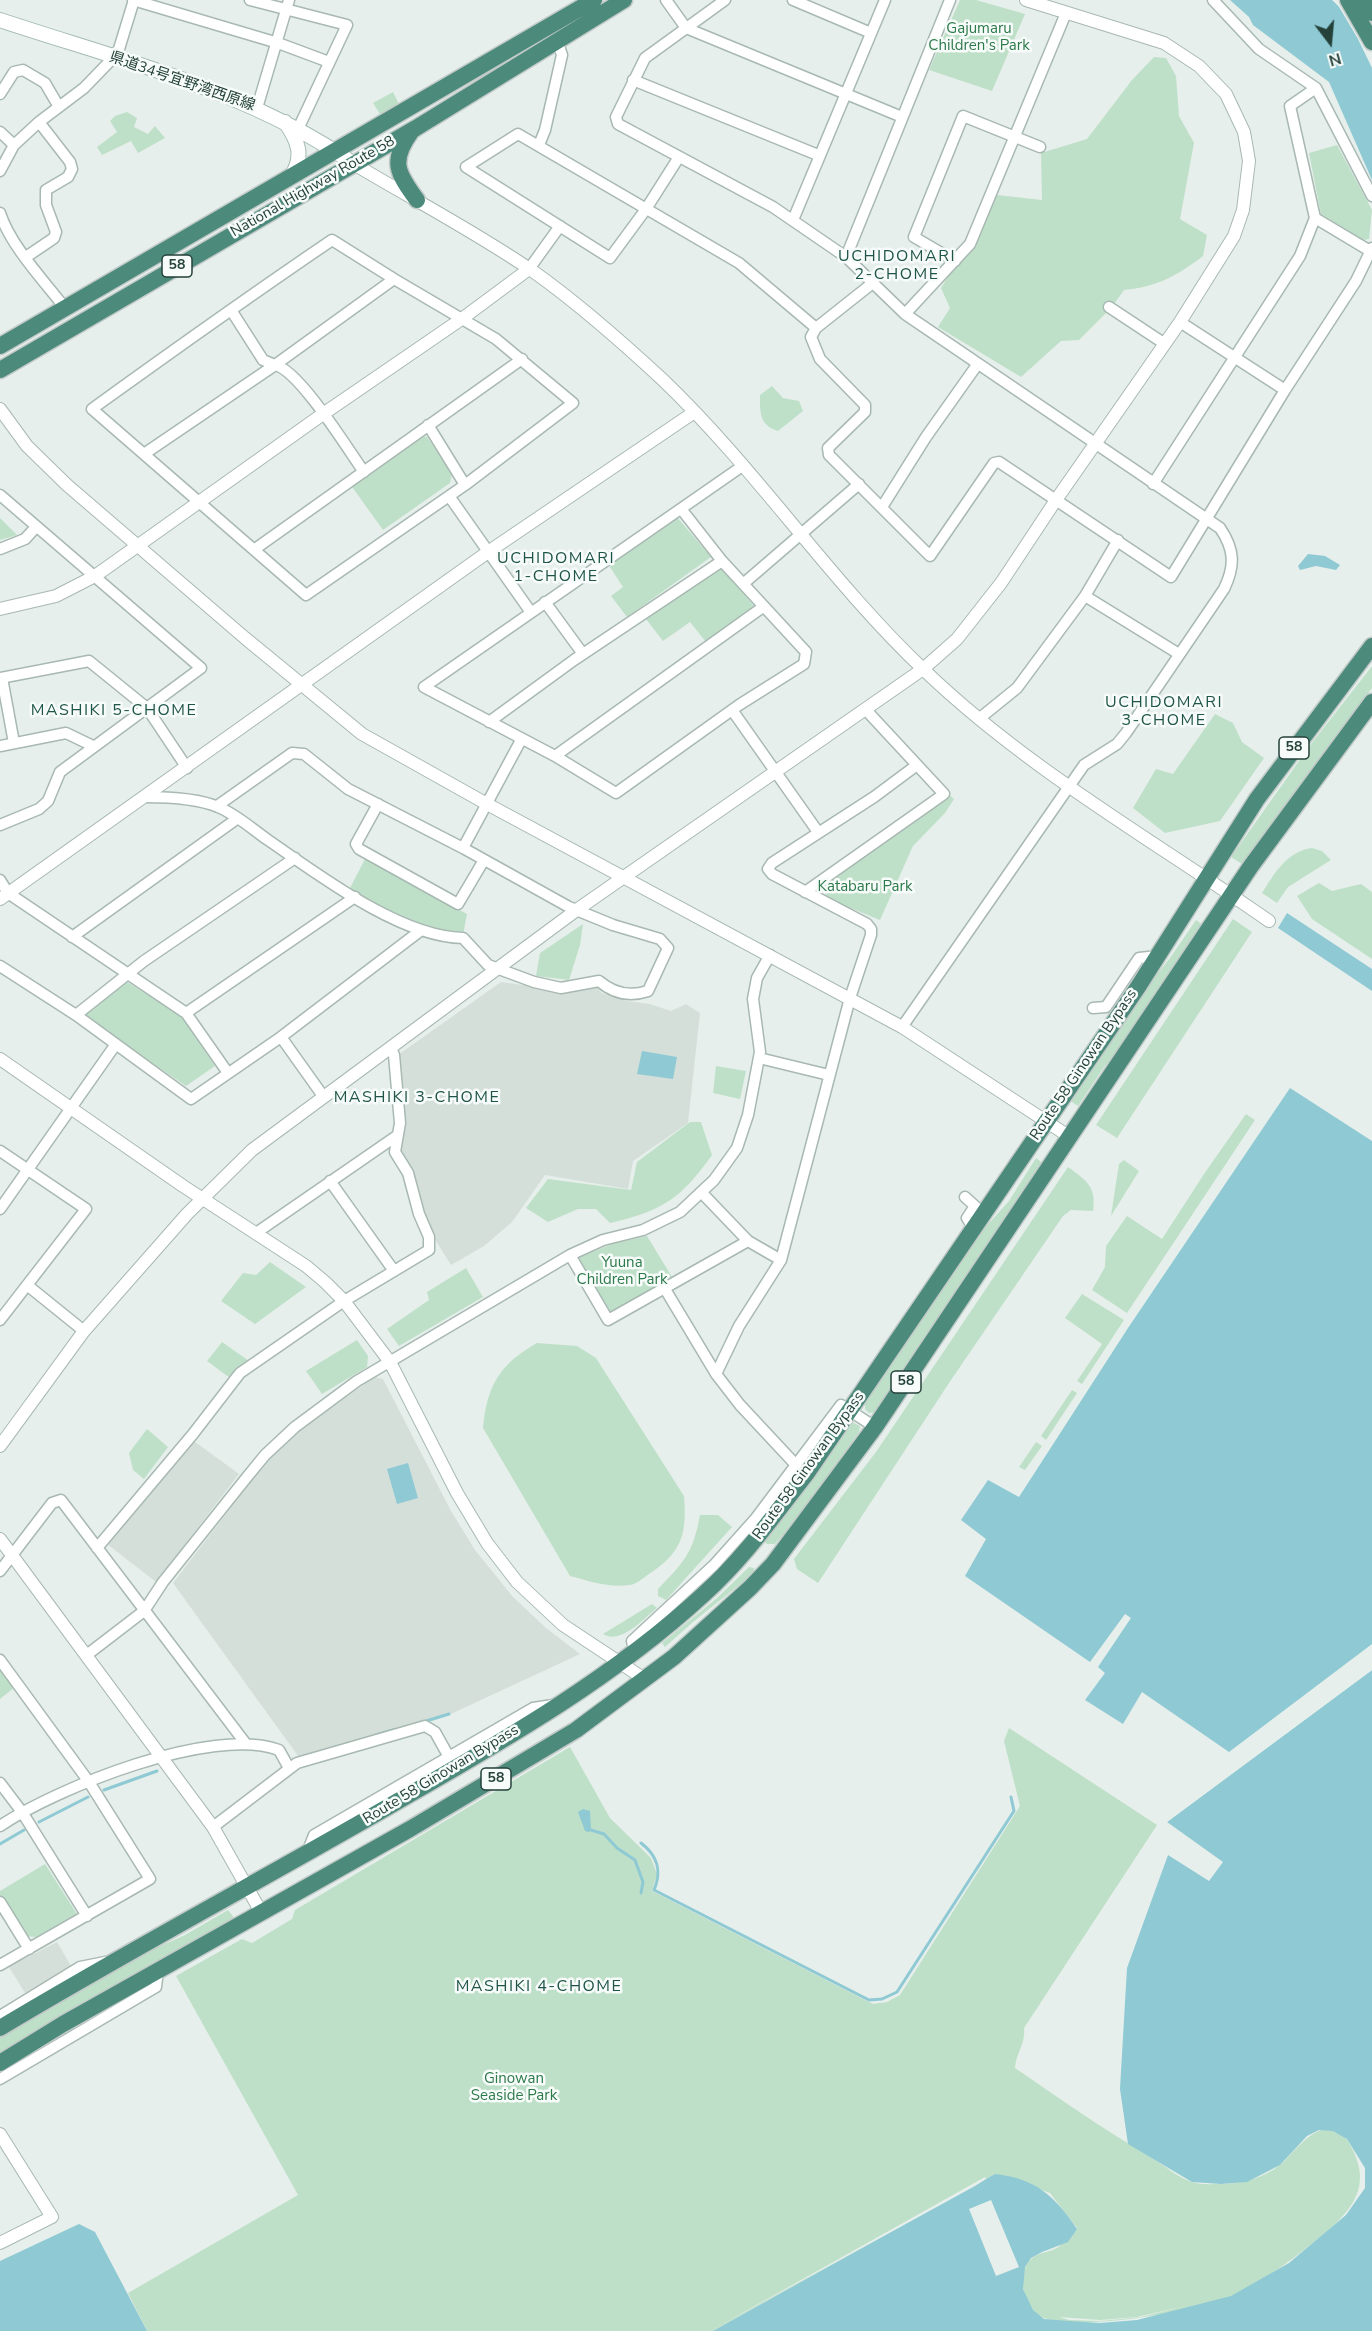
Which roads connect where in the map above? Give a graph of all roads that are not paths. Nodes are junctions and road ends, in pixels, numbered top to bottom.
1 (134, 0) edge
2 (250, 0) edge
3 (624, 0) edge
4 (666, 0) edge
5 (725, 0) edge
6 (793, 0) edge
7 (885, 0) edge
8 (950, 0) edge
9 (1026, 0) edge
10 (1214, 0) edge
11 (1347, 0) edge
12 (1364, 0) edge
13 (588, 1) edge
14 (289, 4) edge
15 (1066, 13) junction
16 (1372, 14) edge
17 (0, 20) edge
18 (686, 28) junction
19 (871, 33) junction
20 (1372, 42) edge
21 (278, 43) junction
22 (558, 43) junction
23 (113, 58) junction
24 (329, 62) junction
25 (633, 80) junction
26 (1316, 88) junction
27 (0, 94) edge
28 (844, 94) junction
29 (59, 107) junction
30 (257, 108) junction
31 (902, 117) junction
32 (284, 121) junction
33 (39, 122) junction
34 (298, 129) junction
35 (414, 129) junction
36 (0, 132) edge
37 (1015, 136) junction
38 (14, 145) junction
39 (539, 145) junction
40 (1040, 147) dead end
41 (336, 151) junction
42 (818, 155) junction
43 (679, 157) junction
44 (354, 164) junction
45 (0, 170) edge
46 (291, 177) junction
47 (1372, 196) edge
48 (417, 200) junction
49 (646, 209) junction
50 (1315, 218) junction
51 (1, 219) edge
52 (793, 220) junction
53 (560, 226) junction
54 (1371, 249) edge
55 (26, 257) junction
56 (846, 257) junction
57 (955, 261) junction
58 (528, 269) junction
59 (394, 279) junction
60 (874, 282) junction
61 (1109, 307) dead end
62 (65, 308) junction
63 (231, 310) junction
64 (905, 314) junction
65 (463, 318) junction
66 (1180, 322) junction
67 (816, 328) junction
68 (1165, 344) junction
69 (0, 346) edge
70 (1236, 357) junction
71 (522, 359) junction
72 (275, 365) junction
73 (977, 365) junction
74 (0, 370) edge
75 (1285, 390) junction
76 (0, 409) edge
77 (693, 413) junction
78 (323, 414) junction
79 (428, 425) junction
80 (1095, 444) junction
81 (144, 454) junction
82 (741, 467) junction
83 (364, 472) junction
84 (859, 484) junction
85 (1154, 484) junction
86 (465, 485) junction
87 (0, 495) edge
88 (449, 496) junction
89 (1056, 500) junction
90 (200, 502) junction
91 (882, 507) junction
92 (682, 510) junction
93 (1207, 521) junction
94 (36, 527) junction
95 (802, 534) junction
96 (1118, 540) junction
97 (138, 546) junction
98 (0, 549) edge
99 (255, 549) junction
100 (488, 552) junction
101 (722, 561) junction
102 (95, 576) junction
103 (743, 584) junction
104 (1085, 596) junction
105 (545, 602) junction
106 (763, 607) junction
107 (0, 609) edge
108 (530, 611) junction
109 (1372, 646) edge
110 (583, 654) junction
111 (1179, 654) junction
112 (923, 669) junction
113 (1, 678) edge
114 (302, 686) junction
115 (1372, 702) edge
116 (147, 708) junction
117 (732, 710) junction
118 (866, 710) junction
119 (980, 718) junction
120 (489, 722) junction
121 (521, 740) junction
122 (14, 744) junction
123 (0, 746) edge
124 (93, 746) junction
125 (555, 756) junction
126 (917, 765) junction
127 (187, 768) junction
128 (775, 771) junction
129 (1070, 786) junction
130 (145, 797) junction
131 (378, 804) junction
132 (487, 804) junction
133 (217, 806) junction
134 (238, 818) junction
135 (0, 825) edge
136 (818, 832) junction
137 (463, 848) junction
138 (295, 858) junction
139 (484, 860) junction
140 (626, 878) junction
141 (1207, 879) junction
142 (0, 880) edge
143 (806, 892) junction
144 (4, 896) edge
145 (1232, 896) junction
146 (355, 897) junction
147 (578, 909) junction
148 (1269, 921) dead end
149 (420, 931) junction
150 (72, 937) junction
151 (770, 956) junction
152 (1158, 956) junction
153 (0, 966) edge
154 (496, 969) junction
155 (128, 975) junction
156 (850, 998) junction
157 (1093, 1008) dead end
158 (186, 1013) junction
159 (76, 1015) junction
160 (902, 1027) junction
161 (280, 1036) junction
162 (116, 1044) junction
163 (391, 1048) junction
164 (759, 1058) junction
165 (0, 1059) edge
166 (228, 1073) junction
167 (829, 1075) junction
168 (323, 1096) junction
169 (72, 1106) junction
170 (1046, 1121) junction
171 (398, 1136) junction
172 (1070, 1137) junction
173 (0, 1151) edge
174 (29, 1170) junction
175 (330, 1181) junction
176 (702, 1193) junction
177 (965, 1197) dead end
178 (203, 1199) junction
179 (0, 1209) edge
180 (974, 1229) junction
181 (256, 1233) junction
182 (748, 1241) junction
183 (570, 1255) junction
184 (782, 1260) junction
185 (394, 1271) junction
186 (27, 1285) junction
187 (665, 1289) junction
188 (344, 1301) junction
189 (0, 1320) edge
190 (84, 1331) junction
191 (390, 1362) junction
192 (716, 1374) junction
193 (850, 1410) junction
194 (875, 1427) junction
195 (0, 1446) edge
196 (796, 1465) junction
197 (0, 1539) edge
198 (97, 1548) junction
199 (12, 1555) junction
200 (0, 1571) edge
201 (144, 1611) junction
202 (635, 1653) junction
203 (88, 1654) junction
204 (0, 1660) edge
205 (621, 1664) junction
206 (646, 1680) junction
207 (562, 1703) junction
208 (246, 1744) junction
209 (163, 1756) junction
210 (449, 1757) junction
211 (289, 1768) junction
212 (89, 1782) junction
213 (0, 1783) edge
214 (22, 1812) junction
215 (0, 1826) edge
216 (213, 1827) junction
217 (307, 1854) junction
218 (248, 1887) junction
219 (0, 1902) edge
220 (261, 1912) junction
221 (87, 1916) junction
222 (29, 1949) junction
223 (120, 1959) junction
224 (0, 1965) edge
225 (158, 1970) junction
226 (0, 2016) edge
227 (0, 2028) edge
228 (0, 2063) edge
229 (0, 2079) edge
230 (0, 2134) edge
231 (0, 2243) edge

1 - 21 street
1 - 23 street
2 - 14 street
3 - 22 highway, National Highway Route 58 / 58
4 - 18 street
5 - 18 street
6 - 19 street
7 - 19 street
8 - 31 street
9 - 15 street
10 - 26 street
11 - 20 highway
12 - 16 highway
13 - 41 highway, National Highway Route 58 / 58
14 - 21 street
14 - 24 street
15 - 37 street
15 - 66 street
17 - 23 main road, 県道34号宜野湾西原線
18 - 25 street
18 - 28 street
19 - 28 street
21 - 24 street
21 - 30 street
22 - 35 highway, National Highway Route 58 / 58
22 - 39 street
23 - 29 street
23 - 30 main road, 県道34号宜野湾西原線
24 - 34 street
25 - 42 street
25 - 43 street
26 - 47 street
26 - 50 street
27 - 29 street
28 - 31 street
28 - 42 street
29 - 33 street
30 - 32 main road, 県道34号宜野湾西原線
31 - 56 street
32 - 34 main road, 県道34号宜野湾西原線
32 - 46 main road
33 - 38 street
33 - 55 street
34 - 41 main road, 県道34号宜野湾西原線
35 - 44 highway, National Highway Route 58 / 58
35 - 48 highway
36 - 38 street
37 - 40 street
37 - 57 street
37 - 57 street
38 - 45 street
39 - 49 street
39 - 53 street
41 - 44 main road, 県道34号宜野湾西原線
41 - 46 highway, National Highway Route 58 / 58
42 - 52 street
43 - 49 street
43 - 52 street
44 - 48 street
44 - 74 highway, National Highway Route 58 / 58
46 - 62 highway, National Highway Route 58 / 58
48 - 58 street
49 - 53 street
49 - 67 street
50 - 54 street
50 - 70 street
51 - 55 street
52 - 56 street
53 - 58 street
54 - 75 street
55 - 62 street
56 - 60 street
57 - 64 street
58 - 65 street
58 - 77 street
59 - 63 street
59 - 65 street
59 - 72 street
60 - 64 street
60 - 67 street
61 - 68 street
62 - 69 highway, National Highway Route 58 / 58
63 - 72 street
63 - 81 street
64 - 73 street
65 - 71 street
65 - 78 street
66 - 68 street
66 - 70 street
67 - 84 street
68 - 80 street
70 - 75 street
70 - 85 street
71 - 79 street
71 - 86 street
72 - 78 street
72 - 81 street
73 - 80 street
73 - 91 street
75 - 93 street
76 - 97 street
77 - 82 street
77 - 100 street
78 - 83 street
78 - 90 street
79 - 83 street
79 - 86 street
80 - 85 street
80 - 89 street
81 - 90 street
82 - 92 street
82 - 95 street
83 - 99 street
84 - 91 street
84 - 95 street
85 - 93 street
86 - 88 street
87 - 94 street
88 - 99 street
88 - 100 street
89 - 91 street
89 - 96 street
89 - 112 street
90 - 97 street
90 - 99 street
92 - 101 street
92 - 105 street
93 - 96 street
93 - 111 street
94 - 98 street
94 - 102 street
95 - 103 street
95 - 112 street
96 - 104 street
97 - 102 street
97 - 114 street
100 - 108 street
100 - 114 street
101 - 103 street
101 - 110 street
102 - 107 street
102 - 116 street
103 - 106 street
104 - 111 street
104 - 119 street
105 - 108 street
105 - 110 street
106 - 117 street
106 - 125 street
108 - 120 street
109 - 141 highway, Route 58 Ginowan Bypass / 58
110 - 120 street
111 - 129 street
112 - 118 street
112 - 119 street
113 - 116 street
113 - 122 street
114 - 127 street
114 - 132 street
115 - 145 highway, Route 58 Ginowan Bypass / 58
116 - 124 street
116 - 127 street
117 - 125 street
117 - 128 street
118 - 126 street
118 - 128 street
119 - 129 street
120 - 121 street
121 - 125 street
121 - 132 street
122 - 123 street
122 - 124 street
124 - 135 street
126 - 136 street
126 - 143 street
127 - 130 street
128 - 136 street
128 - 140 street
129 - 141 street
129 - 160 street
130 - 133 street
130 - 144 street
131 - 133 street
131 - 137 street
131 - 139 street
132 - 137 street
132 - 140 street
133 - 134 street
134 - 138 street
134 - 150 street
136 - 143 street
137 - 139 street
138 - 146 street
138 - 155 street
139 - 147 street
140 - 147 street
140 - 151 street
141 - 145 street
141 - 152 highway, Route 58 Ginowan Bypass / 58
142 - 144 street
143 - 156 street
144 - 150 street
145 - 148 street
145 - 172 highway, Route 58 Ginowan Bypass / 58
146 - 149 street
146 - 158 street
147 - 154 street
147 - 154 street
149 - 154 street
149 - 161 street
150 - 155 street
151 - 156 street
151 - 164 street
152 - 157 street
152 - 170 highway, Route 58 Ginowan Bypass / 58
153 - 159 street
154 - 163 street
155 - 158 street
155 - 159 street
156 - 160 street
156 - 167 street
158 - 166 street
159 - 162 street
160 - 170 street
161 - 166 street
161 - 168 street
162 - 166 street
162 - 169 street
163 - 168 street
163 - 171 street
164 - 167 street
164 - 176 street
165 - 169 street
167 - 184 street
168 - 178 street
169 - 174 street
169 - 178 street
170 - 172 street
170 - 180 highway, Route 58 Ginowan Bypass / 58
171 - 175 street
171 - 185 street
172 - 194 highway, Route 58 Ginowan Bypass / 58
173 - 174 street
174 - 179 street
174 - 186 street
175 - 181 street
175 - 185 street
176 - 182 street
176 - 183 street
177 - 180 street
178 - 181 street
178 - 190 street
180 - 193 highway, Route 58 Ginowan Bypass / 58
181 - 188 street
182 - 184 street
182 - 187 street
183 - 187 street
183 - 191 street
184 - 192 street
185 - 188 street
186 - 189 street
186 - 190 street
187 - 192 street
188 - 191 street
188 - 198 street
190 - 195 street
191 - 201 street
191 - 205 street
192 - 196 street
193 - 194 street
193 - 196 street
193 - 202 highway, Route 58 Ginowan Bypass / 58
194 - 206 highway, Route 58 Ginowan Bypass / 58
196 - 202 street
197 - 199 street
198 - 199 street
198 - 201 street
199 - 200 street
199 - 203 street
201 - 203 street
201 - 208 street
202 - 205 highway, Route 58 Ginowan Bypass / 58
203 - 209 street
204 - 212 street
205 - 206 street
205 - 207 highway, Route 58 Ginowan Bypass / 58
206 - 220 highway, Route 58 Ginowan Bypass / 58
207 - 210 street
207 - 217 highway, Route 58 Ginowan Bypass / 58
208 - 209 street
208 - 211 street
209 - 212 street
209 - 216 street
210 - 211 street
210 - 217 street
211 - 216 street
212 - 214 street
212 - 221 street
213 - 214 street
214 - 215 street
214 - 221 street
216 - 218 street
217 - 218 highway, Route 58 Ginowan Bypass / 58
218 - 220 street
218 - 223 highway, Route 58 Ginowan Bypass / 58
219 - 222 street
220 - 225 highway, Route 58 Ginowan Bypass / 58
221 - 222 street
222 - 224 street
223 - 226 street
223 - 227 highway, Route 58 Ginowan Bypass / 58
225 - 228 highway, Route 58 Ginowan Bypass / 58
225 - 229 street
230 - 231 street

